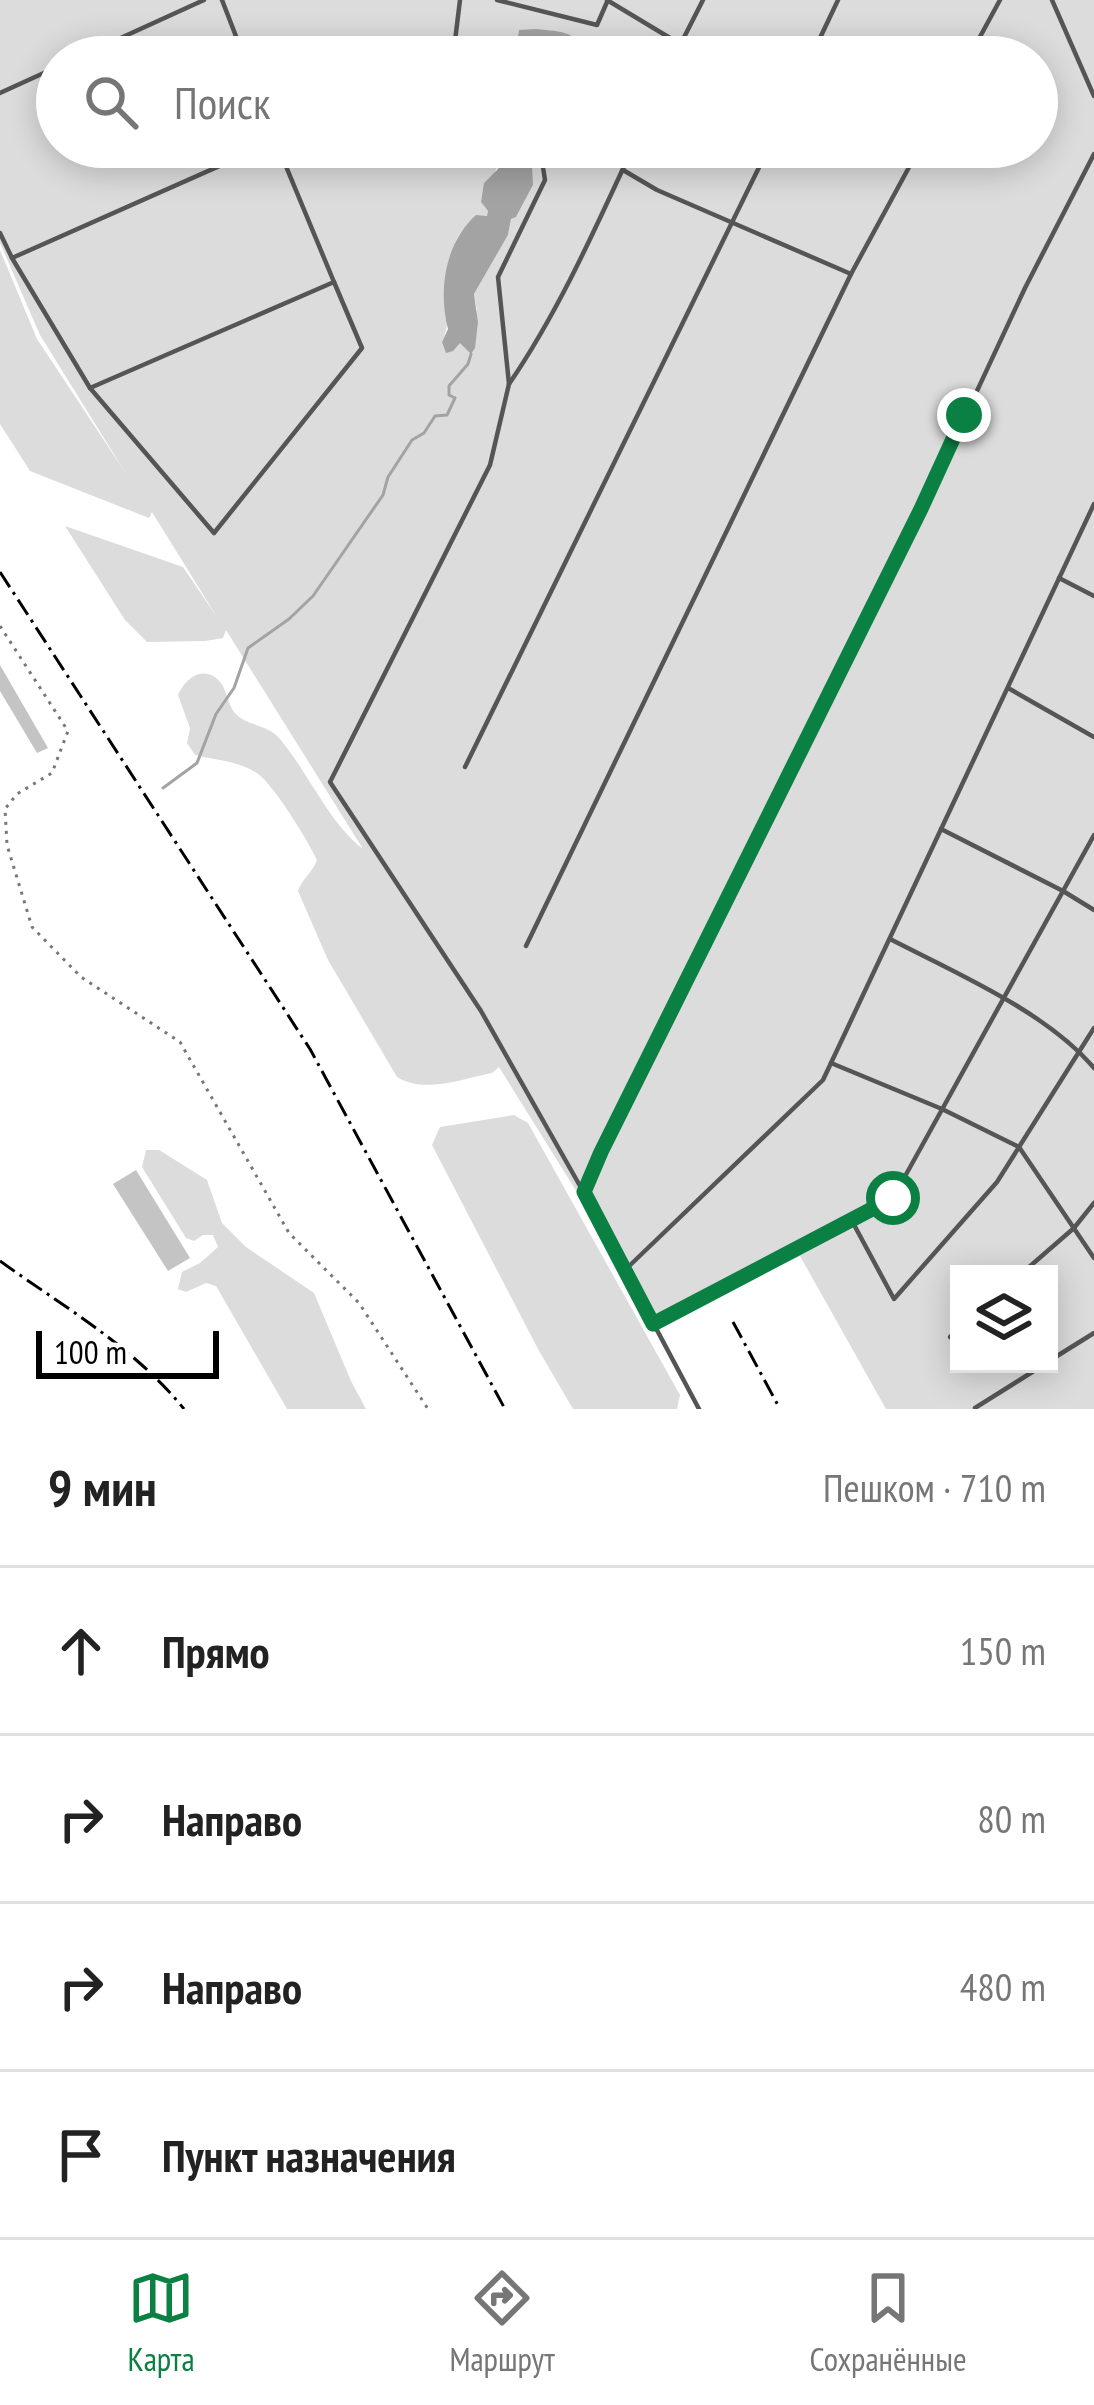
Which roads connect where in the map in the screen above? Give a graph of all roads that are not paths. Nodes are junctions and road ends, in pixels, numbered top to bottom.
1 (204, 0) edge
2 (222, 0) edge
3 (460, 0) edge
4 (497, 0) edge
5 (703, 0) edge
6 (838, 0) edge
7 (1000, 0) edge
8 (1052, 0) edge
9 (607, 1) edge
10 (125, 36) edge
11 (236, 36) edge
12 (456, 36) edge
13 (666, 36) edge
14 (684, 36) edge
15 (821, 36) edge
16 (980, 36) edge
17 (36, 77) edge
18 (0, 93) edge
19 (1094, 96) edge
20 (1094, 154) edge
21 (215, 168) edge
22 (287, 168) edge
23 (543, 168) edge
24 (759, 168) edge
25 (909, 168) edge
26 (622, 170) joint
27 (734, 224) junction
28 (0, 233) edge
29 (12, 258) junction
30 (851, 274) junction
31 (334, 282) junction
32 (509, 384) junction
33 (90, 388) junction
34 (1094, 504) edge
35 (1059, 578) junction
36 (1094, 596) edge
37 (1008, 688) junction
38 (1094, 737) edge
39 (465, 767) dead end
40 (941, 829) junction
41 (1094, 835) edge
42 (1063, 891) junction
43 (1094, 910) edge
44 (890, 939) junction
45 (526, 946) dead end
46 (1004, 998) junction
47 (1094, 1028) edge
48 (1080, 1051) junction
49 (832, 1063) junction
50 (1094, 1068) edge
51 (942, 1109) junction
52 (1018, 1148) junction
53 (584, 1192) junction
54 (1094, 1203) edge
55 (852, 1220) junction
56 (1074, 1228) junction
57 (1094, 1258) edge
58 (1032, 1265) edge
59 (625, 1270) junction
60 (653, 1324) junction
61 (1094, 1333) edge
62 (1058, 1356) edge
63 (1031, 1373) edge
64 (975, 1408) edge
65 (698, 1409) edge

1 - 10 lane
2 - 11 lane
3 - 12 lane
4 - 9 lane
5 - 14 lane
6 - 15 lane
7 - 16 lane
8 - 19 lane
9 - 13 lane
17 - 18 lane
20 - 53 lane
21 - 29 lane
22 - 31 lane
23 - 32 lane
24 - 27 lane
25 - 30 lane
26 - 27 lane
26 - 32 lane
27 - 30 lane
27 - 39 lane
28 - 29 lane
29 - 33 lane
30 - 45 lane
31 - 33 lane
31 - 33 lane
32 - 53 lane
34 - 35 lane
35 - 36 lane
35 - 37 lane
37 - 38 lane
37 - 40 lane
40 - 42 lane
40 - 44 lane
41 - 42 lane
42 - 43 lane
42 - 46 lane
44 - 46 lane
44 - 49 lane
46 - 48 lane
46 - 51 lane
47 - 48 lane
48 - 50 lane
48 - 52 lane
49 - 51 lane
49 - 59 lane
51 - 52 lane
51 - 55 lane
52 - 55 lane
52 - 56 lane
53 - 59 lane
54 - 56 lane
55 - 60 lane
56 - 57 lane
56 - 58 lane
59 - 60 lane
60 - 65 lane
61 - 62 lane
63 - 64 lane

